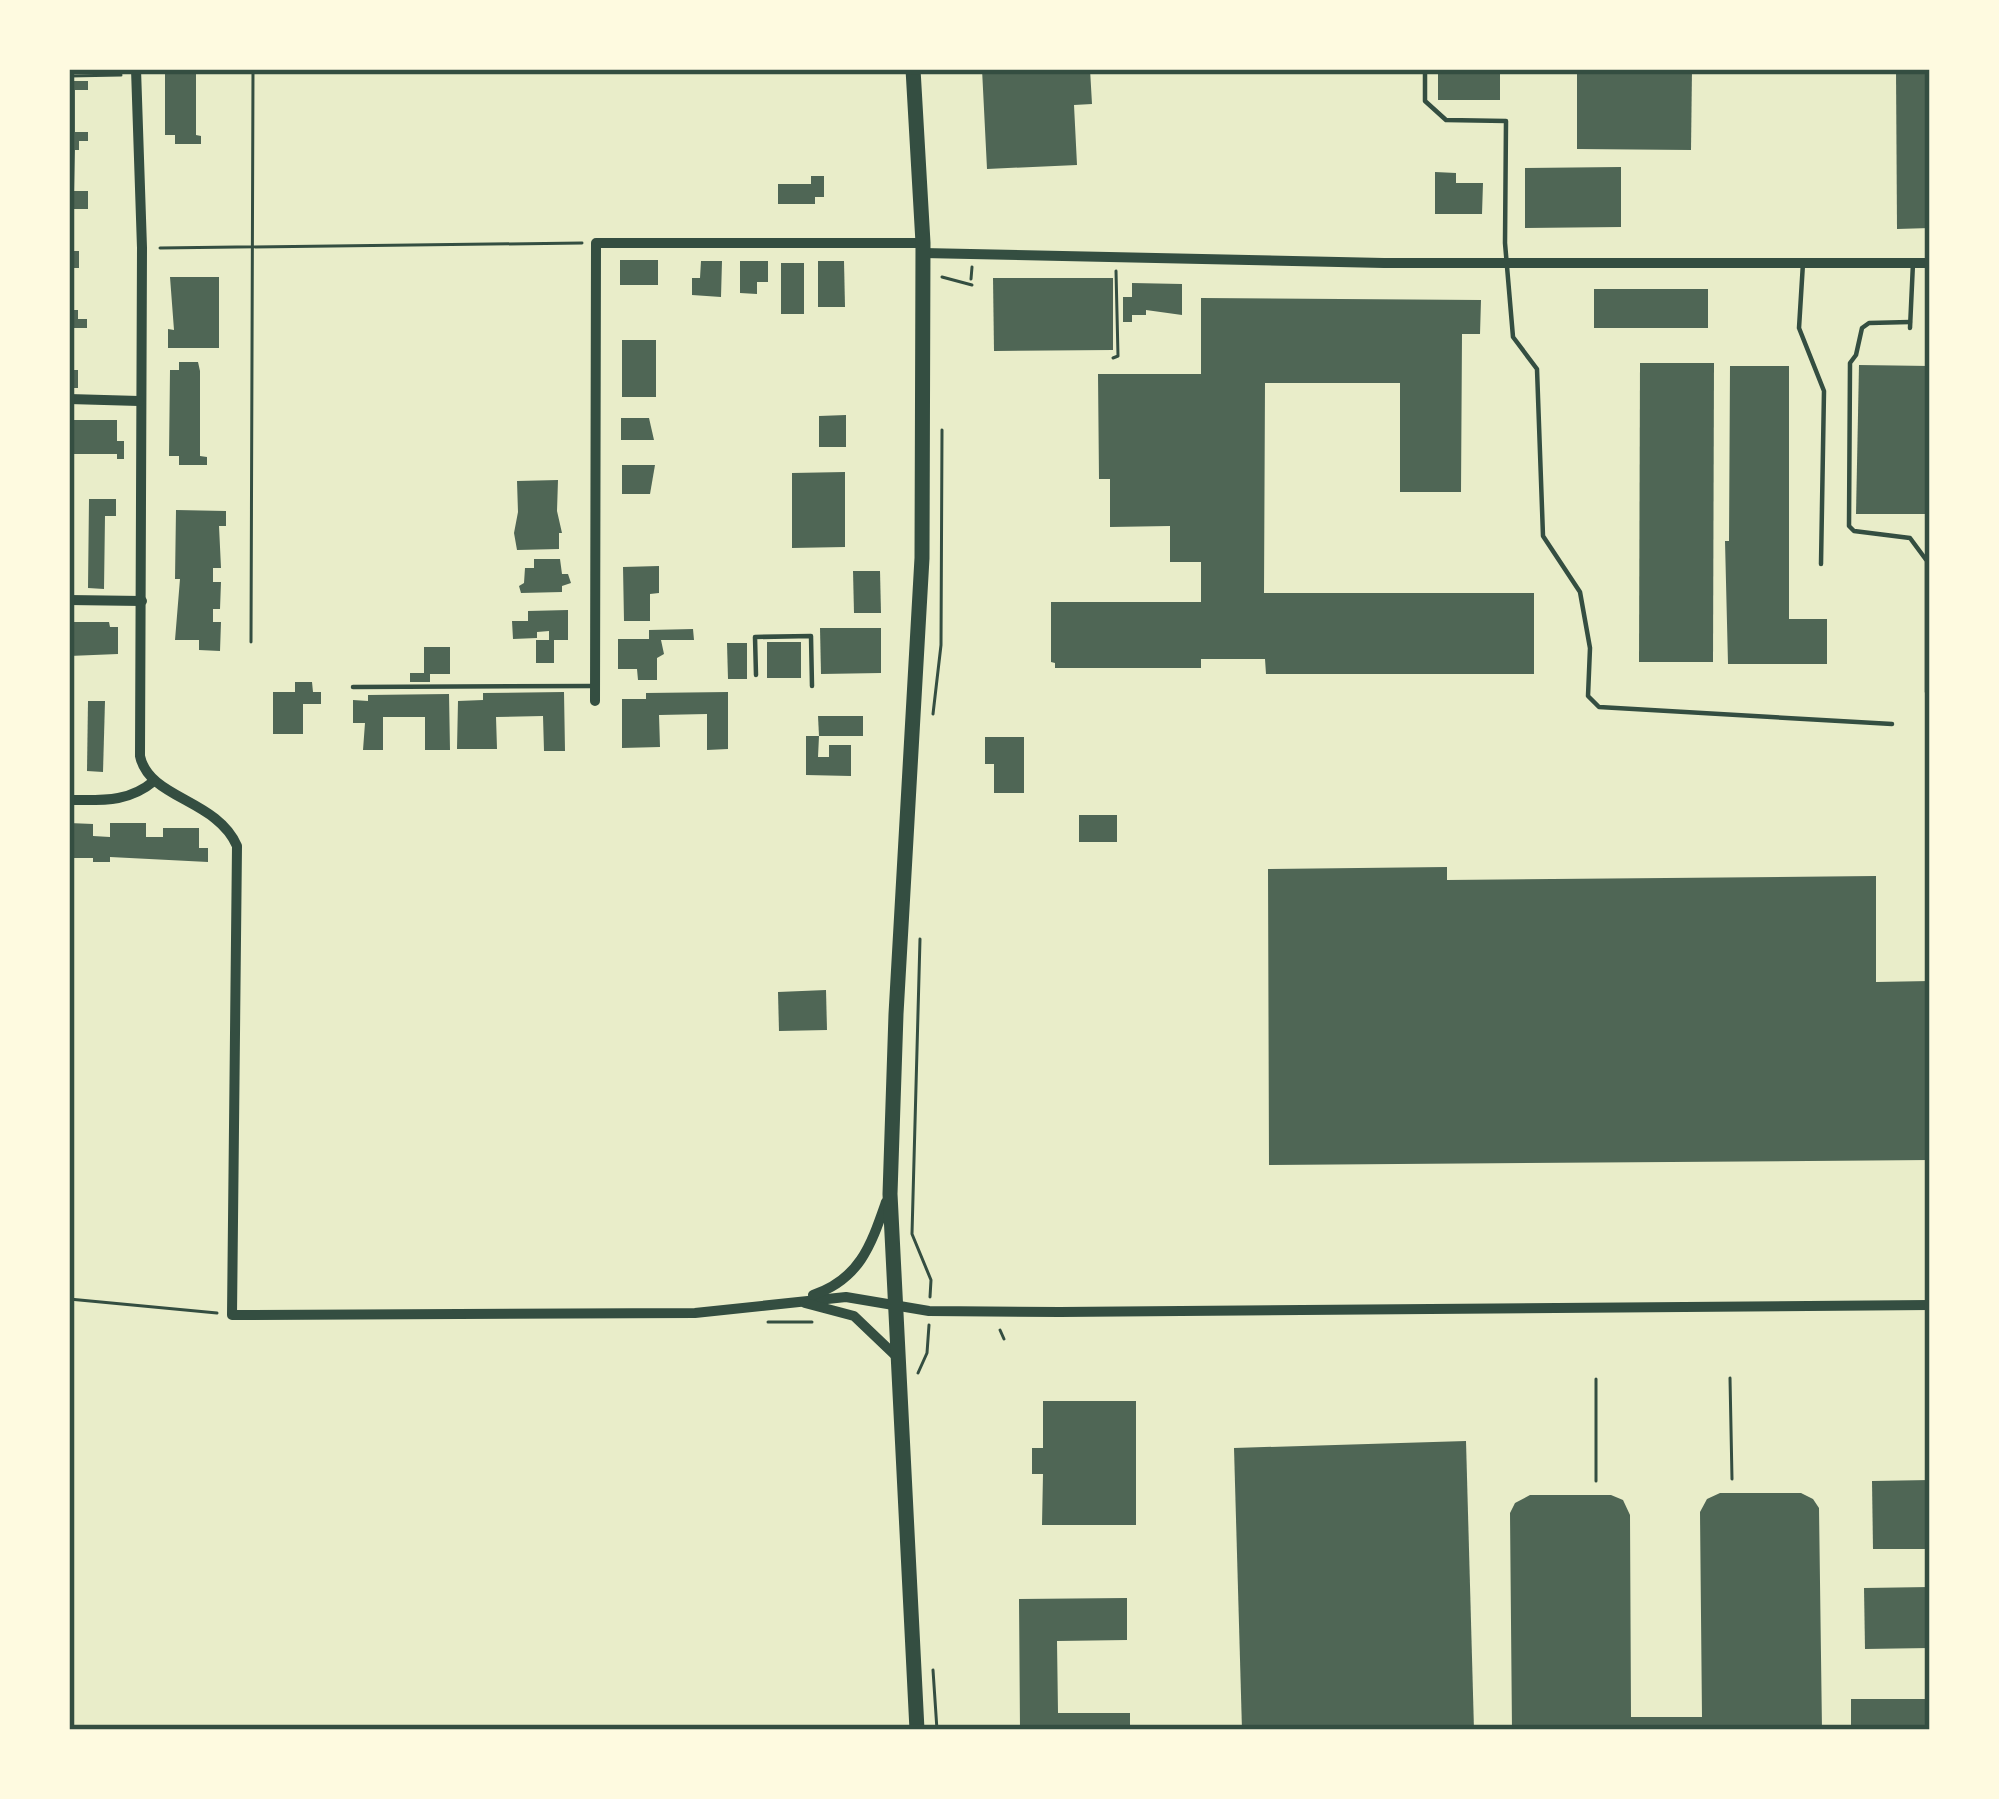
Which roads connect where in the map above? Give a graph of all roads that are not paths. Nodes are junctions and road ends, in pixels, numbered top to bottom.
1 (913, 69) edge
2 (1425, 69) edge
3 (136, 72) edge
4 (923, 248) junction
5 (1803, 263) junction
6 (1913, 263) junction
7 (1930, 263) edge
8 (1509, 264) junction
9 (69, 399) edge
10 (139, 401) junction
11 (1821, 564) dead end
12 (69, 600) edge
13 (142, 601) junction
14 (756, 675) dead end
15 (353, 686) dead end
16 (596, 686) junction
17 (812, 686) dead end
18 (1930, 693) edge
19 (595, 701) dead end
20 (1892, 724) dead end
21 (154, 781) junction
22 (69, 800) edge
23 (890, 1193) junction
24 (796, 1301) junction
25 (1930, 1305) edge
26 (893, 1306) junction
27 (898, 1358) junction
28 (917, 1730) edge

1 - 4 main road
2 - 8 lane
3 - 10 street
4 - 8 street
4 - 16 street
4 - 23 main road
5 - 6 street
5 - 8 street
5 - 11 lane
6 - 7 street
6 - 18 lane
8 - 20 lane
9 - 10 street
10 - 13 street
12 - 13 street
13 - 21 street
14 - 17 lane
15 - 16 lane
16 - 19 street
21 - 22 street
21 - 24 street
23 - 24 street
23 - 26 main road
24 - 26 street
24 - 27 street
25 - 26 street
26 - 27 main road
27 - 28 main road

